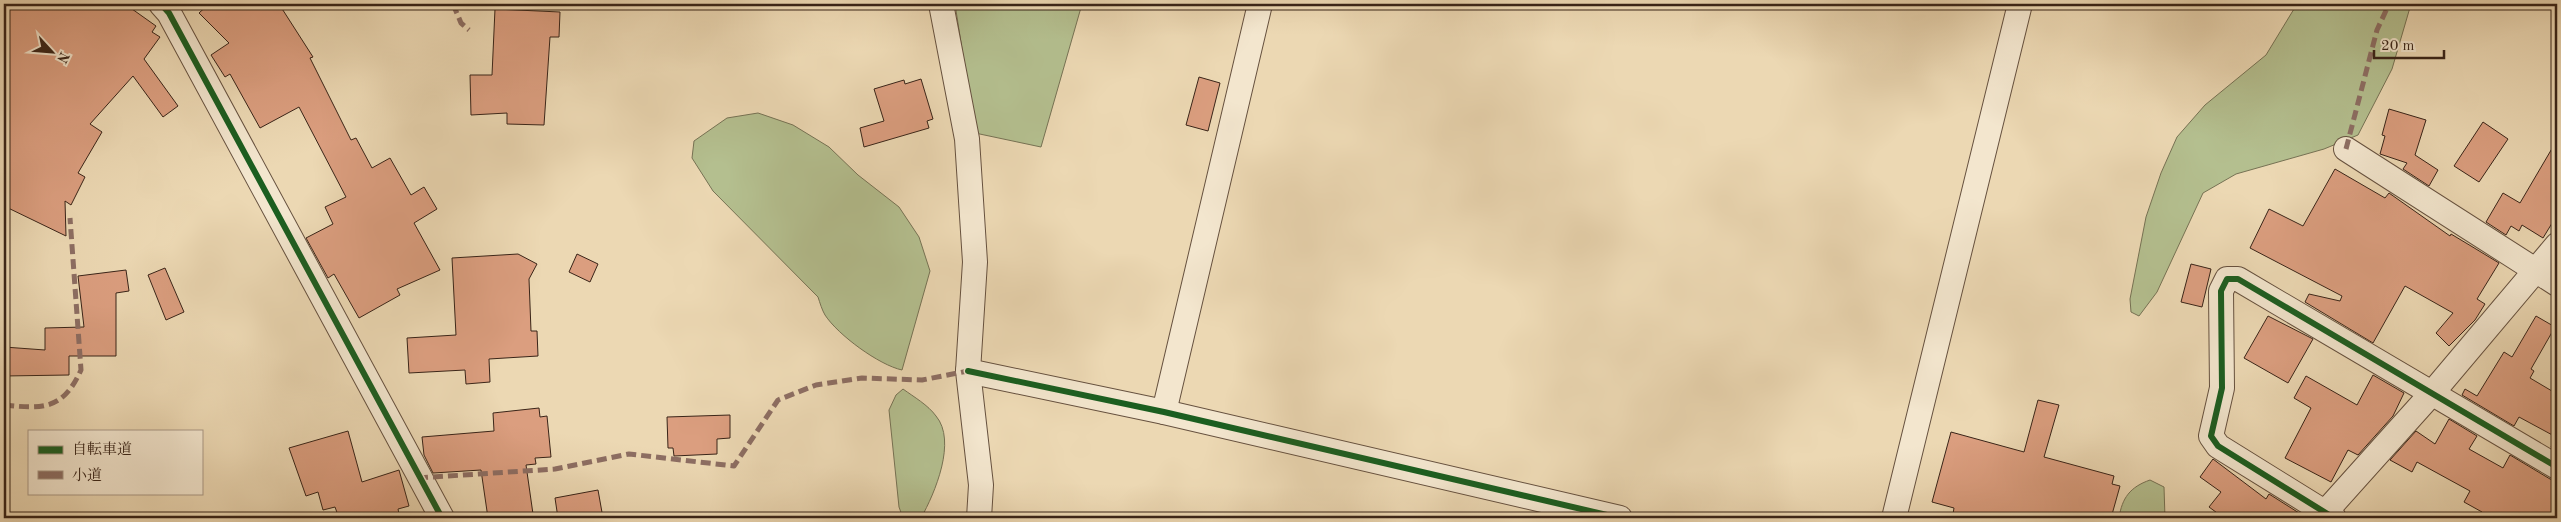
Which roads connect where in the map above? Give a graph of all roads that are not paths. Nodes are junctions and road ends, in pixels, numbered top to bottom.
1 (161, 4) edge
2 (942, 4) edge
3 (1260, 4) edge
4 (2020, 4) edge
5 (2346, 149) dead end
6 (2557, 245) edge
7 (2536, 269) junction
8 (2557, 284) edge
9 (968, 371) junction
10 (2433, 392) junction
11 (1164, 412) junction
12 (2557, 467) edge
13 (2326, 516) edge
14 (442, 518) edge
15 (979, 518) edge
16 (1620, 518) edge
17 (1894, 518) edge

1 - 14 street
2 - 9 street
3 - 11 street
4 - 17 street
5 - 7 street
6 - 7 street
7 - 8 street
7 - 10 street
9 - 11 street
9 - 15 street
10 - 12 street
10 - 13 street
10 - 13 street
11 - 16 street

